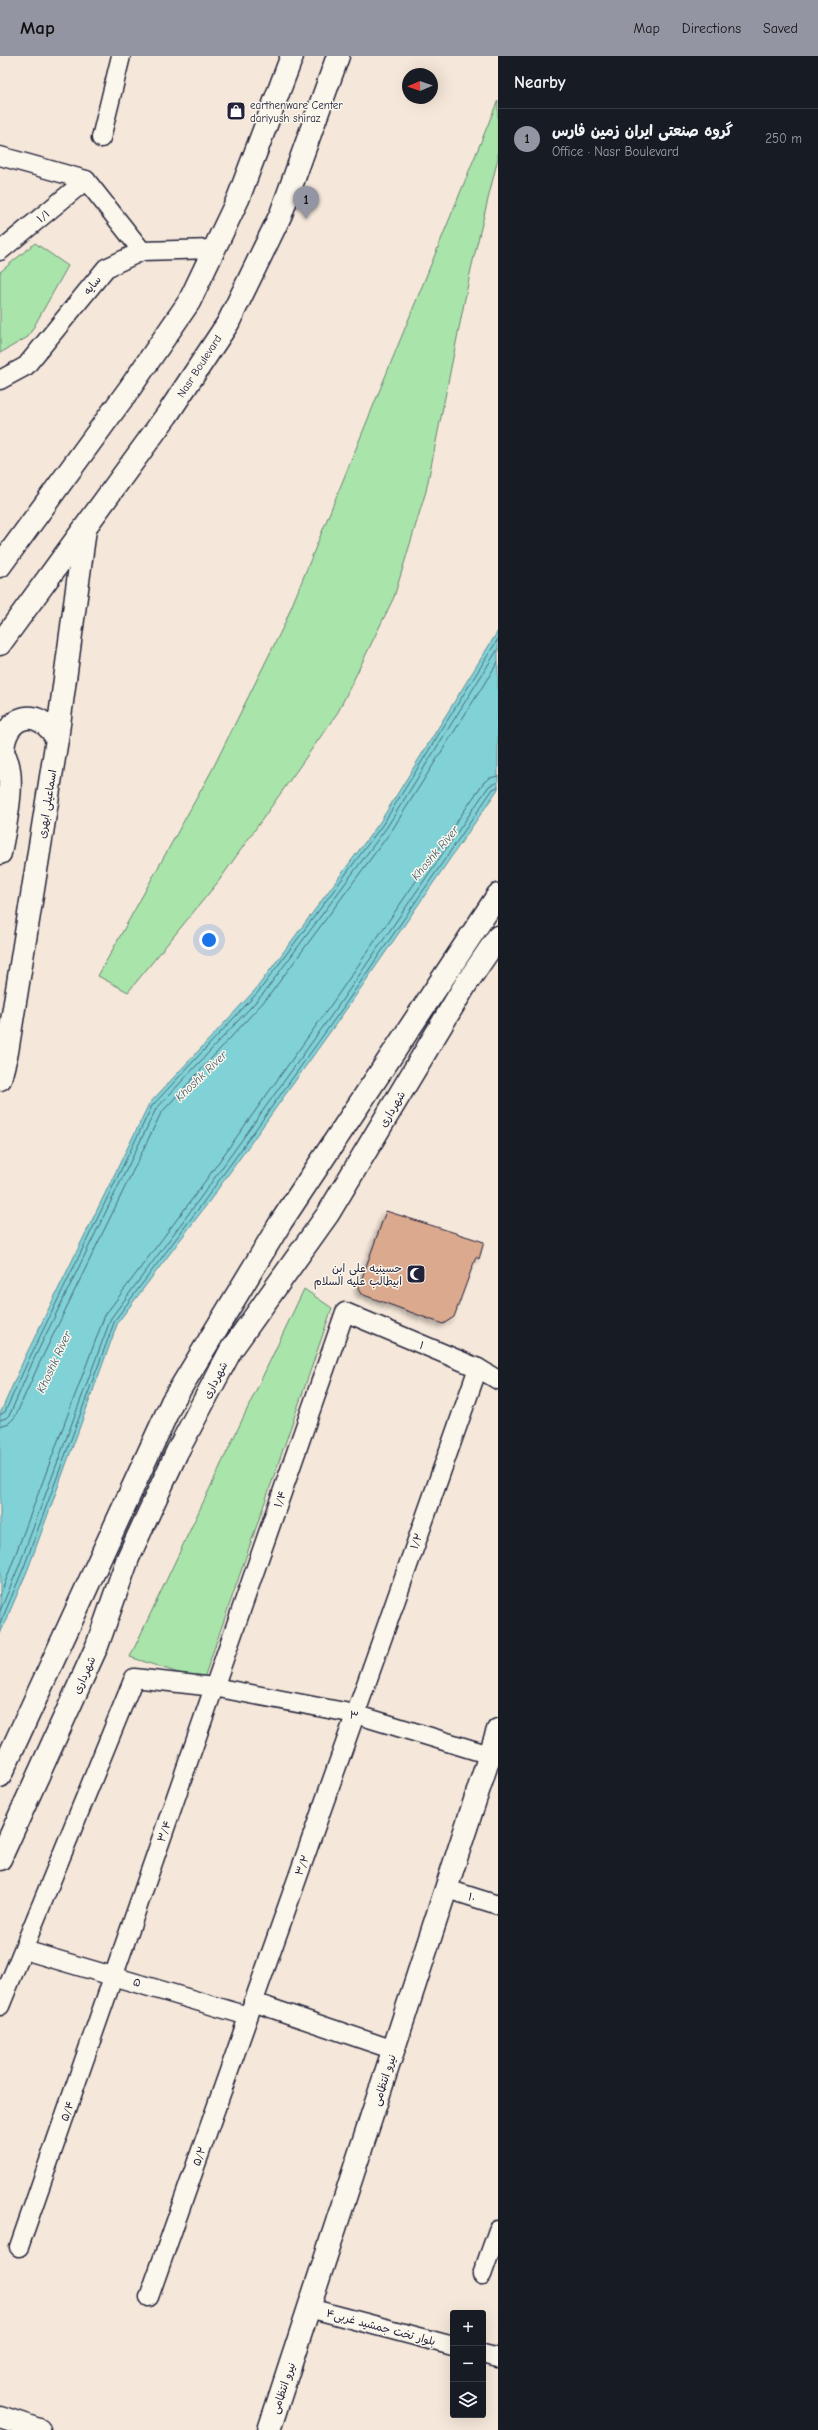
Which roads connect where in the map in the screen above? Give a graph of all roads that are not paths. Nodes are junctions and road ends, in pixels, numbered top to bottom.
1 (121, 56) edge
2 (292, 56) edge
3 (338, 56) edge
4 (100, 138) dead end
5 (0, 156) edge
6 (86, 180) junction
7 (214, 249) junction
8 (0, 251) edge
9 (142, 251) junction
10 (0, 380) edge
11 (85, 527) junction
12 (0, 566) edge
13 (0, 644) edge
14 (58, 739) junction
15 (1, 751) edge
16 (0, 853) edge
17 (498, 895) edge
18 (498, 937) edge
19 (0, 1079) edge
20 (345, 1312) joint
21 (478, 1368) junction
22 (498, 1380) edge
23 (214, 1687) junction
24 (355, 1714) junction
25 (498, 1730) edge
26 (490, 1755) junction
27 (0, 1776) edge
28 (0, 1859) edge
29 (447, 1889) junction
30 (498, 1905) edge
31 (24, 1950) junction
32 (114, 1975) junction
33 (0, 2006) edge
34 (251, 2009) junction
35 (394, 2050) junction
36 (498, 2230) edge
37 (20, 2247) dead end
38 (482, 2275) dead end
39 (149, 2297) dead end
40 (309, 2308) junction
41 (450, 2345) edge
42 (486, 2355) edge
43 (498, 2358) edge
44 (0, 2417) edge
45 (39, 2430) edge
46 (269, 2430) edge

1 - 4 street
2 - 7 street
3 - 11 street, Nasr Boulevard
5 - 6 street
6 - 8 street, ۱/۱
6 - 9 street
7 - 9 street, سایه
7 - 12 street
9 - 10 street, سایه
11 - 13 street, Nasr Boulevard
11 - 14 street, اسماعیلی ابهری
14 - 15 street
14 - 19 street, اسماعیلی ابهری
15 - 16 street
17 - 27 street
18 - 28 street, شهرداری
20 - 21 street, ۱
20 - 23 street, ۱/۴
21 - 22 street, ۱
21 - 24 street, ۱/۲
23 - 24 street, ۳
23 - 31 street, ۳
23 - 32 street, ۳/۴
24 - 26 street, ۳
24 - 34 street, ۳/۲
25 - 26 street, نیرو انتظامی
26 - 29 street, نیرو انتظامی
29 - 30 street, ۱۰
29 - 35 street, نیرو انتظامی
31 - 32 street, ۵
31 - 33 street
32 - 34 street, ۵
32 - 37 street, ۵/۴
34 - 35 street, ۵
34 - 39 street, ۵/۲
35 - 40 street, نیرو انتظامی
36 - 38 street
40 - 41 street, بلوار تخت جمشید غربی۴
40 - 46 street, نیرو انتظامی
42 - 43 street
44 - 45 street

